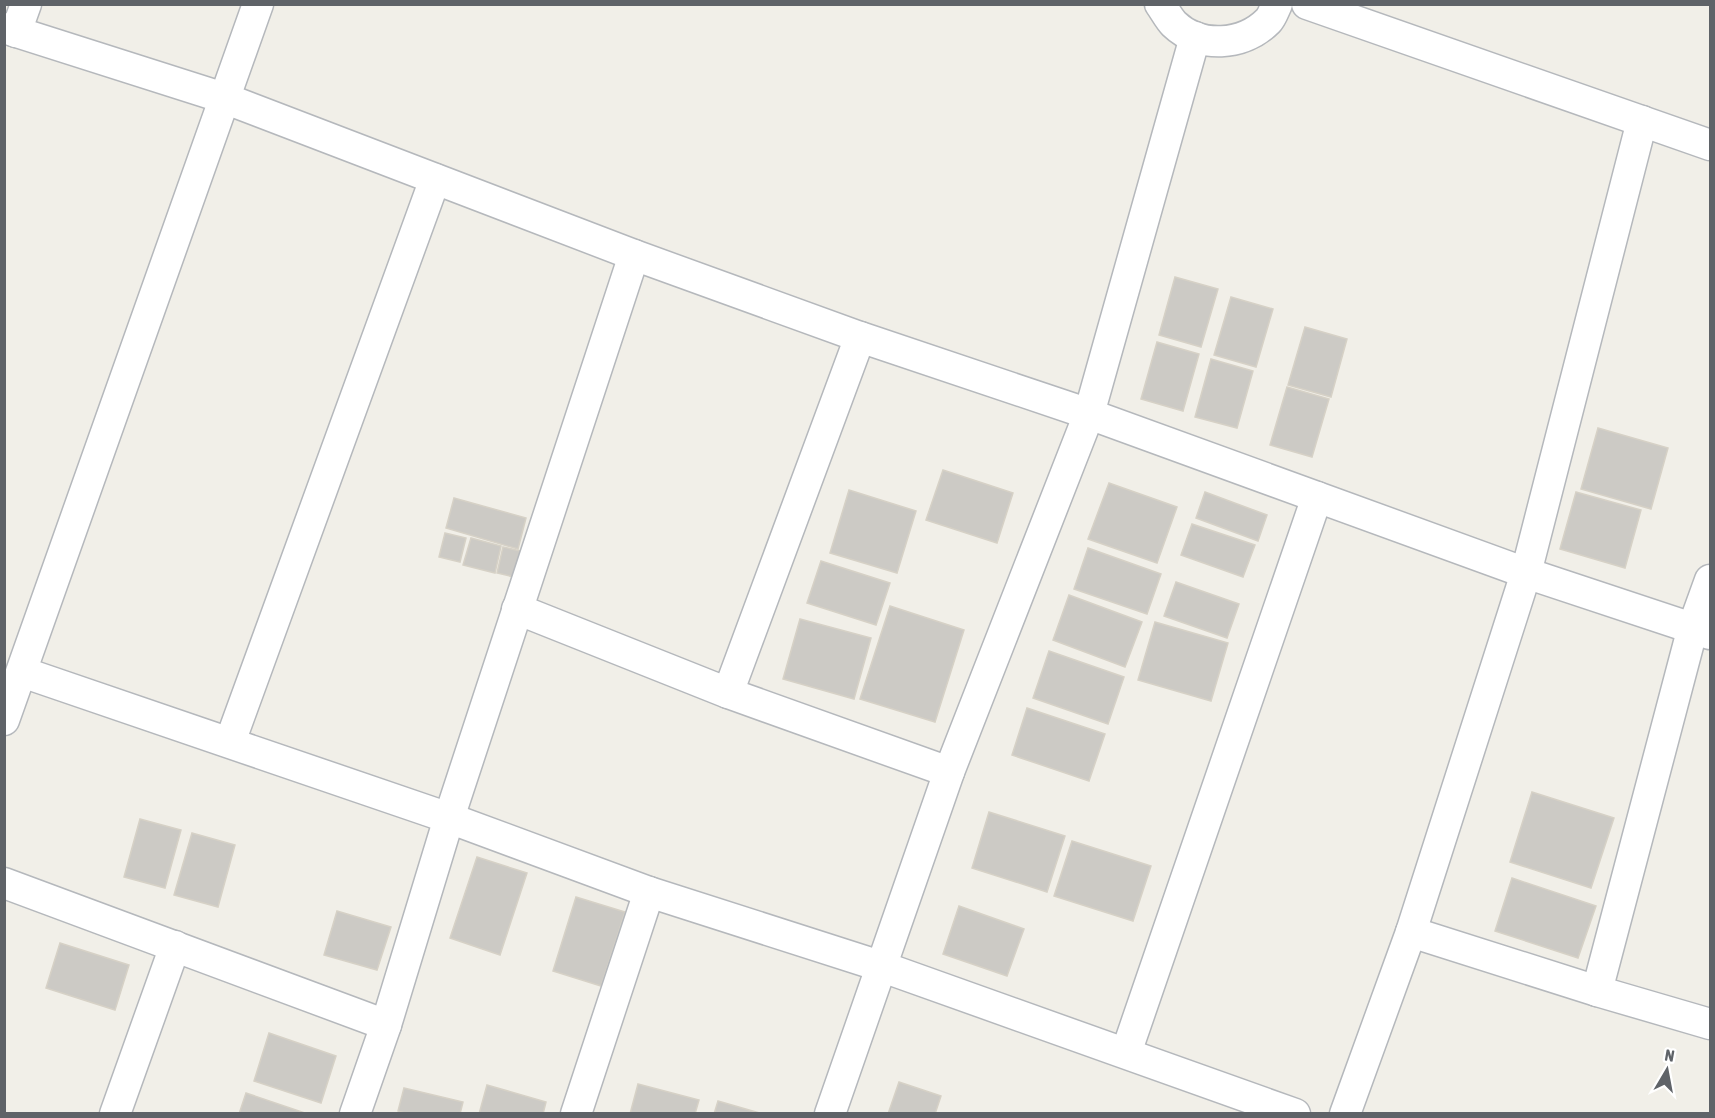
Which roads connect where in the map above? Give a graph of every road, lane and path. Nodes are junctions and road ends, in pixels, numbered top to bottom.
1 (258, 4) edge
2 (1161, 4) edge
3 (1277, 4) edge
4 (1307, 4) edge
5 (15, 22) edge
6 (1195, 37) junction
7 (224, 98) junction
8 (1642, 120) junction
9 (1710, 145) edge
10 (435, 179) junction
11 (634, 255) junction
12 (860, 337) junction
13 (1089, 414) junction
14 (1317, 497) junction
15 (1526, 573) junction
16 (1710, 580) edge
17 (517, 609) junction
18 (1702, 630) edge
19 (21, 672) junction
20 (728, 693) junction
21 (4, 720) edge
22 (230, 742) junction
23 (949, 772) junction
24 (449, 818) junction
25 (4, 883) edge
26 (649, 892) junction
27 (1411, 932) junction
28 (175, 946) junction
29 (880, 966) junction
30 (1597, 991) junction
31 (386, 1024) junction
32 (1710, 1024) edge
33 (1126, 1053) junction
34 (115, 1113) edge
35 (355, 1113) edge
36 (576, 1113) edge
37 (830, 1113) edge
38 (1295, 1113) edge
39 (1345, 1113) edge

1 - 7 street
2 - 6 street
3 - 6 street
4 - 8 street
5 - 7 street
6 - 13 street
7 - 10 street
7 - 19 street
8 - 9 street
8 - 15 street
10 - 11 street
10 - 22 street
11 - 12 street
11 - 17 street
12 - 13 street
12 - 20 street
13 - 14 street
13 - 23 street
14 - 15 street
14 - 33 street
15 - 18 street
15 - 27 street
16 - 18 street
17 - 20 street
17 - 24 street
18 - 30 street
19 - 21 street
19 - 22 street
20 - 23 street
22 - 24 street
23 - 29 street
24 - 26 street
24 - 31 street
25 - 28 street
26 - 29 street
26 - 36 street
27 - 30 street
27 - 39 street
28 - 31 street
28 - 34 street
29 - 33 street
29 - 37 street
30 - 32 street
31 - 35 street
33 - 38 street

